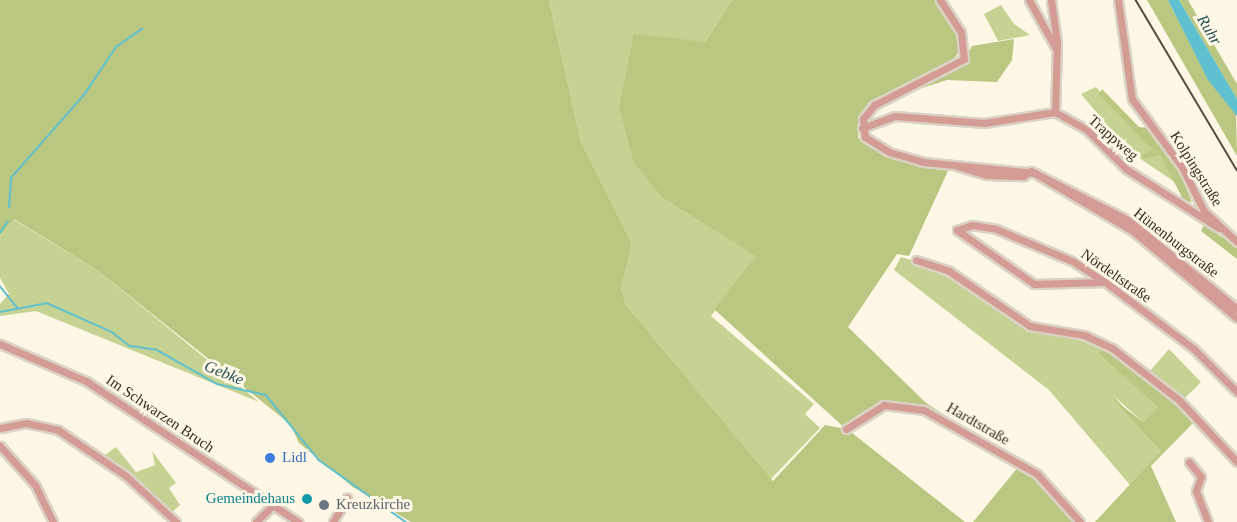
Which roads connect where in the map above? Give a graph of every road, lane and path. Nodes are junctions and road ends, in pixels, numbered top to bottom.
1 (940, 0) edge
2 (1029, 0) edge
3 (1051, 0) edge
4 (1118, 0) edge
5 (1057, 52) junction
6 (1051, 101) junction
7 (1040, 112) junction
8 (1055, 112) junction
9 (867, 118) junction
10 (1030, 175) junction
11 (1219, 228) junction
12 (1237, 242) edge
13 (916, 260) dead end
14 (1105, 282) junction
15 (1237, 309) edge
16 (1237, 318) edge
17 (0, 344) edge
18 (1237, 392) edge
19 (0, 428) edge
20 (846, 429) dead end
21 (0, 446) edge
22 (1189, 462) dead end
23 (1237, 462) edge
24 (1196, 491) junction
25 (1186, 492) dead end
26 (347, 498) dead end
27 (273, 505) junction
28 (53, 522) edge
29 (176, 522) edge
30 (256, 522) edge
31 (298, 522) edge
32 (333, 522) edge
33 (1080, 522) edge
34 (1208, 522) edge

1 - 9 street
2 - 5 street
3 - 5 street
4 - 11 street, Kolpingstraße
5 - 6 street
6 - 7 street
6 - 8 street
7 - 8 street
7 - 9 street
8 - 11 street, Trappweg
9 - 10 street, Hünenburgstraße
10 - 15 street, Hünenburgstraße
10 - 16 street, Hünenburgstraße
11 - 12 street, Kolpingstraße
13 - 23 street
14 - 14 street, Nördeltstraße
14 - 18 street, Nördeltstraße
17 - 27 street, Im Schwarzen Bruch
19 - 29 street
20 - 33 street, Hardtstraße
21 - 28 street
22 - 24 street
24 - 25 street
24 - 34 street
26 - 32 street
27 - 30 street
27 - 31 street, Im Schwarzen Bruch

